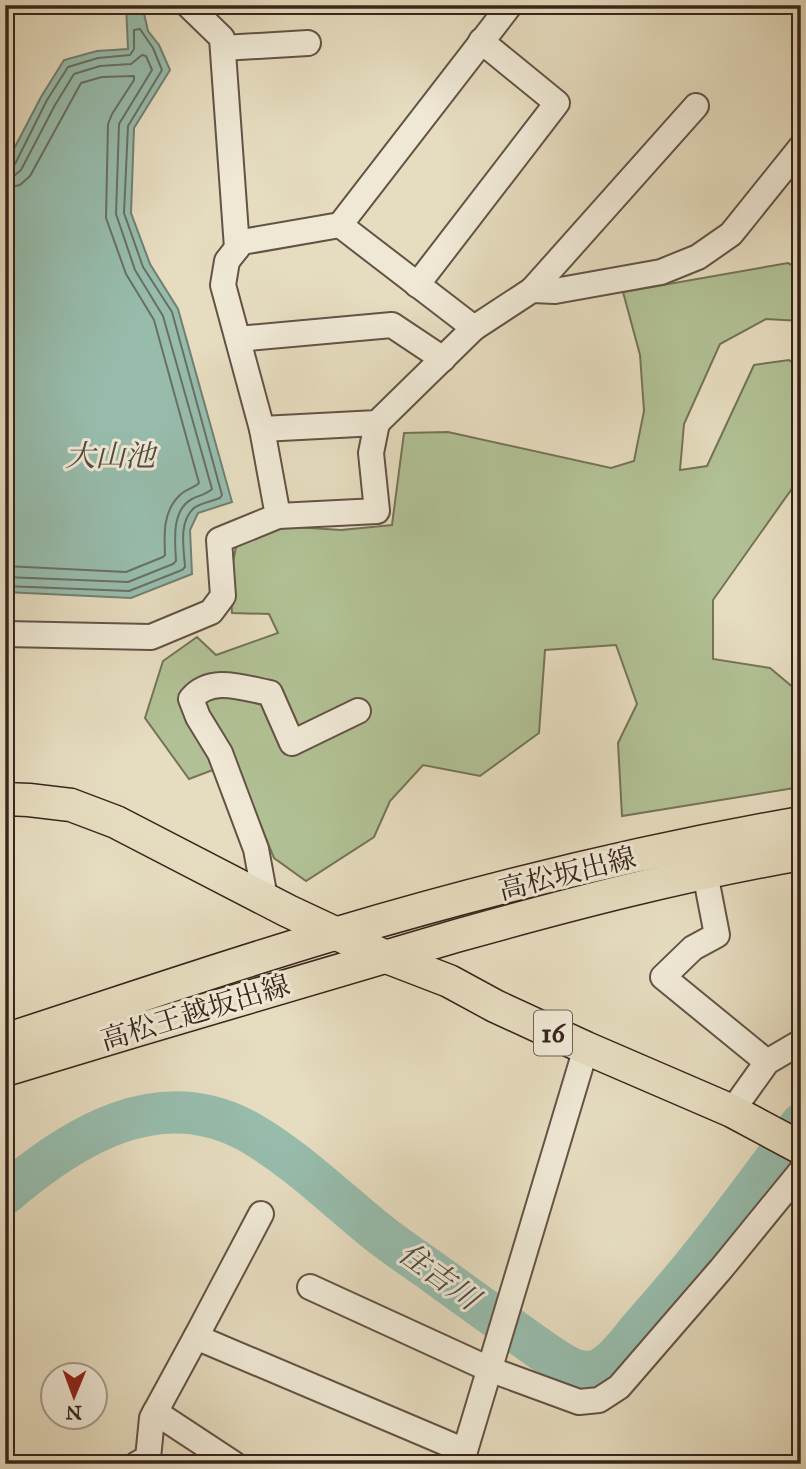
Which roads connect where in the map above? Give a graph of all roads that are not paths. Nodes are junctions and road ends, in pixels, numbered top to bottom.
1 (188, 5) edge
2 (510, 5) edge
3 (481, 41) junction
4 (308, 43) dead end
5 (223, 48) junction
6 (696, 106) dead end
7 (801, 147) edge
8 (340, 226) junction
9 (237, 248) junction
10 (417, 285) junction
11 (531, 290) junction
12 (474, 328) junction
13 (238, 339) junction
14 (443, 359) junction
15 (377, 423) junction
16 (262, 429) junction
17 (278, 516) junction
18 (5, 634) edge
19 (358, 711) dead end
20 (5, 799) edge
21 (801, 823) edge
22 (801, 854) edge
23 (705, 873) junction
24 (265, 898) junction
25 (336, 933) junction
26 (384, 956) junction
27 (5, 1040) edge
28 (801, 1042) edge
29 (586, 1048) junction
30 (767, 1062) junction
31 (5, 1070) edge
32 (732, 1111) junction
33 (801, 1148) edge
34 (801, 1171) edge
35 (261, 1214) dead end
36 (310, 1287) dead end
37 (196, 1336) junction
38 (489, 1369) junction
39 (155, 1412) junction
40 (463, 1457) edge
41 (137, 1464) edge
42 (234, 1464) edge

1 - 5 street
2 - 3 street
3 - 8 street
3 - 10 street
4 - 5 street
5 - 9 street
6 - 11 street
7 - 11 street
8 - 9 street
8 - 10 street
9 - 13 street
10 - 12 street
11 - 12 street
12 - 14 street
13 - 14 street
13 - 16 street
14 - 15 street
15 - 16 street
15 - 17 street
16 - 17 street
17 - 18 street
19 - 24 street
20 - 24 main road, 16
21 - 25 main road, 高松坂出線
22 - 23 main road, 高松坂出線
23 - 26 main road, 高松坂出線
23 - 30 street
24 - 25 main road, 16
25 - 26 main road, 16
25 - 27 main road, 高松王越坂出線
26 - 29 main road, 16
26 - 31 main road, 高松王越坂出線
28 - 30 street
29 - 32 main road, 16
29 - 38 street
30 - 32 street
32 - 33 main road, 16
34 - 38 street
35 - 37 street
36 - 38 street
37 - 39 street
37 - 40 street
38 - 40 street
39 - 41 street
39 - 42 street

